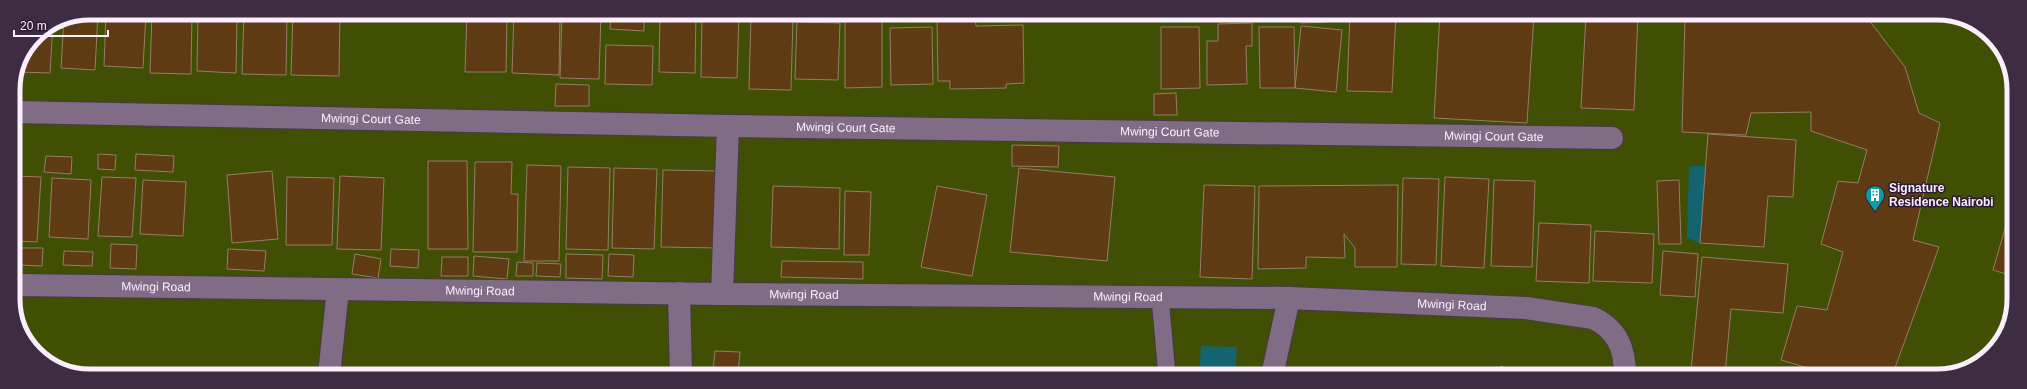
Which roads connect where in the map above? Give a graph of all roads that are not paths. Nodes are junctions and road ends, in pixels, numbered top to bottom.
1 (20, 112) edge
2 (728, 126) junction
3 (1612, 138) dead end
4 (20, 285) edge
5 (338, 289) junction
6 (679, 293) junction
7 (722, 294) junction
8 (1160, 297) junction
9 (1289, 298) junction
10 (330, 369) edge
11 (681, 369) edge
12 (1166, 369) edge
13 (1274, 369) edge
14 (1625, 369) edge

1 - 2 street, Mwingi Court Gate
2 - 3 street, Mwingi Court Gate
2 - 7 street
4 - 5 street, Mwingi Road
5 - 6 street, Mwingi Road
5 - 10 street
6 - 7 street, Mwingi Road
6 - 11 street
7 - 8 street, Mwingi Road
8 - 9 street, Mwingi Road
8 - 12 lane
9 - 13 street
9 - 14 street, Mwingi Road

